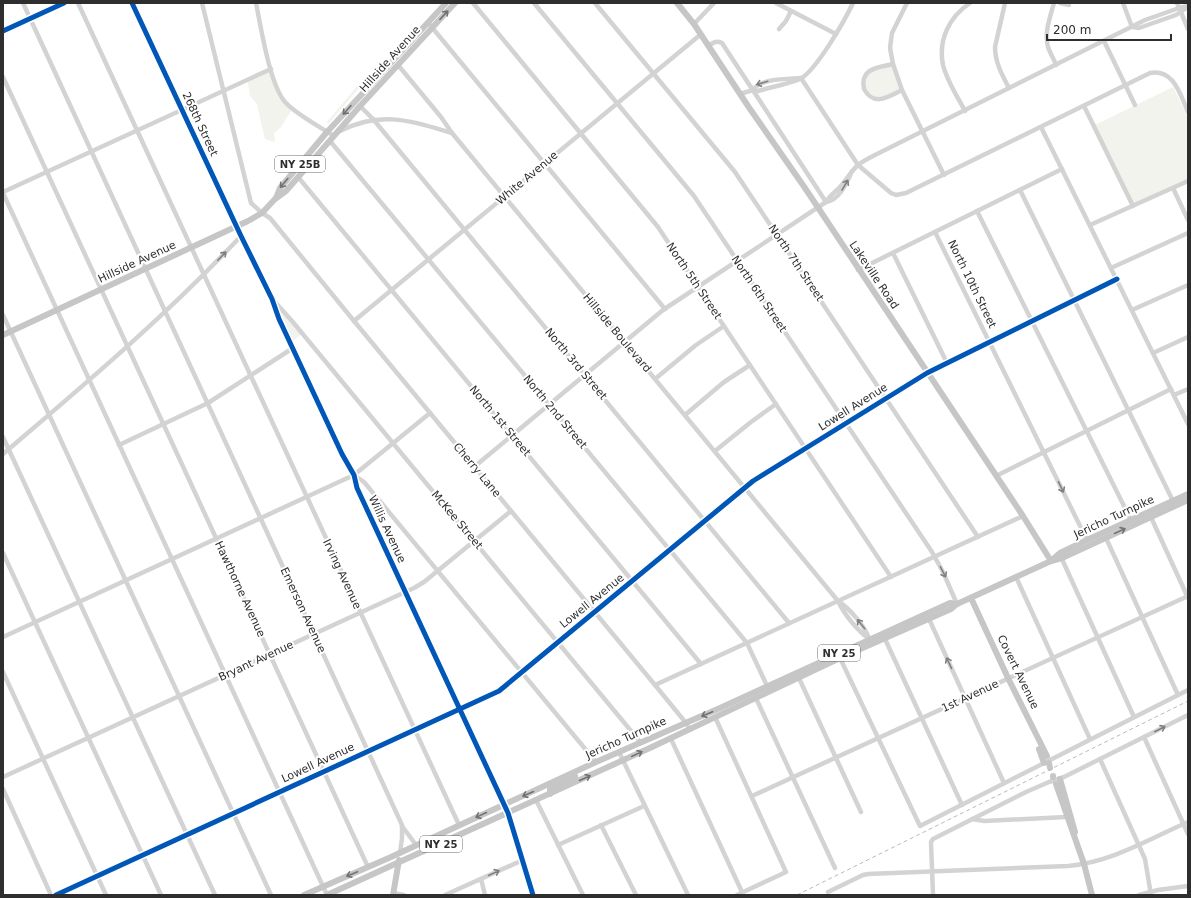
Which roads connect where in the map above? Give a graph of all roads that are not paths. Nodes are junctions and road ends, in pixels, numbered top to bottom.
1 (23, 3) edge
2 (64, 3) edge
3 (78, 3) edge
4 (132, 3) edge
5 (202, 3) edge
6 (256, 3) edge
7 (446, 3) edge
8 (455, 3) edge
9 (473, 3) edge
10 (534, 3) edge
11 (596, 3) edge
12 (678, 3) edge
13 (714, 3) edge
14 (776, 3) edge
15 (853, 3) edge
16 (907, 3) edge
17 (970, 3) edge
18 (1005, 3) edge
19 (1054, 3) edge
20 (1060, 3) edge
21 (1123, 3) edge
22 (1069, 5) dead end
23 (1188, 7) edge
24 (1179, 8) edge
25 (791, 11) junction
26 (30, 19) junction
27 (694, 24) junction
28 (430, 25) junction
29 (1132, 27) junction
30 (779, 29) dead end
31 (1188, 29) edge
32 (3, 31) edge
33 (700, 34) junction
34 (836, 34) junction
35 (1104, 41) junction
36 (708, 46) junction
37 (893, 64) junction
38 (398, 65) junction
39 (1056, 65) junction
40 (271, 69) junction
41 (653, 73) junction
42 (3, 77) edge
43 (801, 78) junction
44 (1126, 85) junction
45 (1009, 88) junction
46 (752, 90) junction
47 (902, 90) junction
48 (224, 91) junction
49 (740, 94) junction
50 (617, 103) junction
51 (1135, 105) dead end
52 (360, 106) junction
53 (1084, 106) junction
54 (183, 110) junction
55 (965, 111) junction
56 (1188, 112) edge
57 (373, 119) junction
58 (1041, 127) junction
59 (137, 130) junction
60 (327, 132) junction
61 (922, 132) junction
62 (581, 133) junction
63 (452, 134) junction
64 (334, 136) junction
65 (92, 152) junction
66 (544, 163) junction
67 (858, 164) junction
68 (1062, 169) junction
69 (47, 172) junction
70 (944, 175) junction
71 (298, 177) junction
72 (1188, 181) edge
73 (1173, 188) junction
74 (1020, 190) junction
75 (3, 193) edge
76 (505, 197) junction
77 (275, 199) junction
78 (826, 202) junction
79 (1133, 206) junction
80 (817, 207) junction
81 (977, 211) junction
82 (262, 213) junction
83 (1188, 220) edge
84 (237, 226) junction
85 (1090, 226) junction
86 (464, 230) junction
87 (935, 232) junction
88 (1188, 233) edge
89 (776, 234) junction
90 (241, 236) junction
91 (191, 247) junction
92 (249, 253) joint
93 (893, 253) junction
94 (428, 260) junction
95 (737, 260) junction
96 (1111, 268) junction
97 (146, 269) junction
98 (858, 270) junction
99 (204, 275) junction
100 (1117, 279) junction
101 (1188, 285) edge
102 (698, 286) junction
103 (101, 290) junction
104 (392, 290) junction
105 (272, 299) junction
106 (1074, 300) junction
107 (665, 309) junction
108 (57, 310) junction
109 (1132, 310) junction
110 (166, 312) junction
111 (3, 315) edge
112 (354, 321) junction
113 (1032, 321) junction
114 (724, 326) junction
115 (10, 332) junction
116 (3, 335) edge
117 (1188, 337) edge
118 (624, 342) junction
119 (989, 342) junction
120 (128, 347) junction
121 (293, 348) junction
122 (1153, 353) junction
123 (947, 363) junction
124 (750, 365) junction
125 (927, 373) junction
126 (585, 374) junction
127 (250, 375) junction
128 (655, 378) junction
129 (89, 381) junction
130 (1171, 389) junction
131 (1188, 389) edge
132 (1174, 395) junction
133 (886, 398) junction
134 (208, 403) junction
135 (776, 404) junction
136 (549, 405) junction
137 (1128, 410) junction
138 (430, 413) junction
139 (49, 414) junction
140 (685, 415) junction
141 (846, 423) junction
142 (164, 424) junction
143 (1188, 424) edge
144 (1086, 431) junction
145 (512, 435) junction
146 (3, 437) edge
147 (393, 443) junction
148 (119, 445) junction
149 (806, 448) junction
150 (9, 449) junction
151 (715, 451) junction
152 (1044, 452) junction
153 (3, 454) edge
154 (474, 467) junction
155 (354, 475) junction
156 (996, 476) junction
157 (745, 488) junction
158 (1188, 494) edge
159 (307, 498) junction
160 (1188, 500) edge
161 (1173, 501) junction
162 (511, 512) junction
163 (1163, 512) junction
164 (1150, 515) junction
165 (1023, 516) junction
166 (261, 519) junction
167 (1131, 520) junction
168 (705, 521) junction
169 (978, 537) junction
170 (1106, 538) junction
171 (217, 539) junction
172 (1087, 540) junction
173 (474, 541) junction
174 (670, 550) junction
175 (3, 553) edge
176 (1061, 556) junction
177 (934, 557) junction
178 (172, 560) junction
179 (1051, 561) junction
180 (438, 571) junction
181 (891, 577) junction
182 (1016, 577) junction
183 (126, 581) junction
184 (632, 581) junction
185 (405, 592) junction
186 (1188, 597) edge
187 (971, 598) junction
188 (838, 601) junction
189 (79, 602) junction
190 (957, 604) junction
191 (595, 612) junction
192 (360, 613) junction
193 (1143, 617) junction
194 (929, 619) junction
195 (35, 622) junction
196 (790, 623) junction
197 (314, 634) junction
198 (884, 636) junction
199 (3, 638) edge
200 (1098, 638) junction
201 (558, 642) junction
202 (871, 642) junction
203 (747, 643) junction
204 (270, 655) junction
205 (840, 658) junction
206 (1053, 658) junction
207 (701, 664) junction
208 (3, 672) edge
209 (521, 672) junction
210 (798, 675) junction
211 (225, 676) junction
212 (1008, 678) junction
213 (655, 685) junction
214 (769, 688) junction
215 (1188, 690) edge
216 (755, 695) junction
217 (1178, 695) junction
218 (179, 697) junction
219 (965, 699) junction
220 (1018, 700) junction
221 (459, 709) junction
222 (1188, 716) edge
223 (716, 717) junction
224 (1134, 717) junction
225 (133, 718) junction
226 (922, 718) junction
227 (686, 723) junction
228 (414, 730) junction
229 (690, 730) junction
230 (1144, 737) junction
231 (879, 738) junction
232 (88, 739) junction
233 (670, 739) junction
234 (1090, 739) junction
235 (641, 743) junction
236 (368, 751) junction
237 (619, 752) junction
238 (1047, 756) dead end
239 (836, 758) junction
240 (43, 759) junction
241 (1100, 759) junction
242 (622, 761) junction
243 (596, 762) junction
244 (590, 765) junction
245 (1048, 765) junction
246 (324, 771) junction
247 (3, 777) edge
248 (794, 778) junction
249 (1055, 779) junction
250 (1004, 783) junction
251 (3, 789) edge
252 (279, 792) junction
253 (550, 794) junction
254 (752, 796) junction
255 (536, 800) junction
256 (504, 804) junction
257 (962, 805) junction
258 (644, 806) junction
259 (861, 812) dead end
260 (233, 813) junction
261 (508, 813) junction
262 (1066, 817) junction
263 (972, 819) junction
264 (1186, 823) edge
265 (459, 825) junction
266 (601, 825) junction
267 (402, 826) junction
268 (1188, 834) edge
269 (187, 835) junction
270 (416, 845) junction
271 (558, 845) junction
272 (1139, 845) junction
273 (1078, 848) junction
274 (400, 852) junction
275 (142, 855) junction
276 (523, 860) junction
277 (398, 863) junction
278 (1084, 864) junction
279 (368, 867) junction
280 (835, 868) dead end
281 (932, 871) junction
282 (97, 876) junction
283 (481, 879) junction
284 (323, 886) junction
285 (1188, 886) edge
286 (742, 892) junction
287 (828, 892) dead end
288 (1151, 893) edge
289 (393, 894) edge
290 (51, 895) edge
291 (56, 895) edge
292 (106, 895) edge
293 (161, 895) edge
294 (215, 895) edge
295 (272, 895) edge
296 (304, 895) edge
297 (327, 895) edge
298 (404, 895) edge
299 (445, 895) edge
300 (485, 895) edge
301 (533, 895) edge
302 (583, 895) edge
303 (636, 895) edge
304 (688, 895) edge
305 (737, 895) edge
306 (933, 895) edge
307 (1092, 895) edge
308 (1139, 895) edge

1 - 26 street, Emerson Avenue
2 - 26 street
3 - 59 street, Irving Avenue
4 - 54 street, 268th Street
5 - 48 street, Cherry Lane
6 - 40 street
7 - 28 main road, Hillside Avenue / NY 25B
28 -> 8 main road, Hillside Avenue / NY 25B
9 - 62 street, North 5th Street
10 - 50 street, North 6th Street
11 - 41 street, North 7th Street
12 - 27 main road, Lakeville Road
13 - 27 street
14 - 25 street
15 - 34 street
16 - 37 street
17 - 55 street
18 - 45 street
19 - 39 street
20 - 22 street
21 - 29 street
23 - 24 street
24 - 29 street
24 - 31 street
25 - 30 street
25 - 34 street
26 - 32 street
26 - 65 street, Emerson Avenue
27 - 33 main road, Lakeville Road
28 - 38 main road, Hillside Avenue / NY 25B
28 -> 60 main road, Hillside Avenue / NY 25B
28 - 66 street
29 - 35 street
33 - 36 main road, Lakeville Road
33 - 41 street, White Avenue
34 - 43 street
35 - 39 street
35 - 44 street
36 - 46 street
36 - 49 main road, Lakeville Road
37 - 47 street
37 - 47 street
38 - 52 main road, Hillside Avenue / NY 25B
38 - 63 street, Hillside Boulevard
39 - 45 street
40 - 48 street
40 - 60 street
41 - 50 street, White Avenue
41 - 89 street, North 7th Street
42 - 69 street, Hawthorne Avenue
43 - 46 street
43 - 67 street
44 - 51 street
44 - 53 street
44 - 56 street
45 - 55 street
46 - 49 street
46 - 78 street
47 - 61 street
48 - 54 street
48 - 82 street, Cherry Lane
49 - 80 main road, Lakeville Road
50 - 62 street, White Avenue
50 - 95 street, North 6th Street
52 - 57 street, North 3rd Street
52 - 64 main road, Hillside Avenue / NY 25B
53 - 58 street
53 - 79 street
54 - 59 street
54 - 84 street, 268th Street
55 - 61 street
57 - 63 street
57 - 64 street
57 - 86 street, North 3rd Street
58 - 68 street
58 - 70 street
59 - 65 street
59 - 91 street, Irving Avenue
60 - 64 street
60 -> 77 main road, Hillside Avenue / NY 25B
61 - 67 street
61 - 70 street
62 - 66 street, White Avenue
62 - 102 street, North 5th Street
63 - 76 street, Hillside Boulevard
64 - 71 main road, Hillside Avenue / NY 25B
64 - 94 street, North 2nd Street
65 - 69 street
65 - 97 street, Emerson Avenue
66 - 76 street, White Avenue
66 - 107 street
67 - 70 street
67 - 78 street
68 - 74 street
68 - 85 street
69 - 75 street
69 - 103 street, Hawthorne Avenue
71 - 77 main road, Hillside Avenue / NY 25B
71 - 104 street, North 1st Street
72 - 73 street
73 - 79 street
73 - 83 street
74 - 81 street
74 - 106 street
75 - 108 street
76 - 86 street, White Avenue
76 - 118 street, Hillside Boulevard
77 - 82 main road, Hillside Avenue / NY 25B
78 - 80 street
79 - 85 street
80 - 89 street
80 - 98 main road, Lakeville Road
81 - 87 street
81 - 113 street
82 - 84 main road, Hillside Avenue / NY 25B
82 - 112 street, Cherry Lane
84 - 90 street, 268th Street
84 - 91 main road, Hillside Avenue / NY 25B
85 - 96 street
86 - 94 street, White Avenue
86 - 126 street, North 3rd Street
87 - 93 street
87 - 119 street, North 10th Street
88 - 96 street
89 - 95 street
89 - 133 street, North 7th Street
90 - 92 street, 268th Street
99 -> 90 street
91 - 97 main road, Hillside Avenue / NY 25B
91 - 99 street, Irving Avenue
92 - 105 street, Willis Avenue
93 - 98 street
93 - 123 street
94 - 104 street, White Avenue
94 - 136 street, North 2nd Street
95 - 102 street
95 - 141 street, North 6th Street
96 - 100 street
97 - 103 main road, Hillside Avenue / NY 25B
97 - 110 street, Emerson Avenue
98 - 125 main road, Lakeville Road
99 - 110 street
99 - 127 street, Irving Avenue
100 - 106 street, Lowell Avenue
100 - 109 street
101 - 109 street
102 - 107 street
102 - 114 street, North 5th Street
103 - 108 main road, Hillside Avenue / NY 25B
103 - 120 street, Hawthorne Avenue
104 - 112 street, White Avenue
104 - 145 street, North 1st Street
105 - 121 street, Willis Avenue
105 - 147 street, McKee Street
106 - 113 street, Lowell Avenue
106 - 137 street
107 - 118 street
108 - 115 main road, Hillside Avenue / NY 25B
108 - 129 street
109 - 122 street
110 - 120 street
110 - 134 street, Emerson Avenue
111 - 115 street
112 - 138 street, Cherry Lane
113 - 119 street, Lowell Avenue
113 - 144 street
114 - 124 street, North 5th Street
114 - 128 street
115 - 116 main road, Hillside Avenue / NY 25B
115 - 139 street
117 - 122 street
118 - 126 street
118 - 128 street, Hillside Boulevard
119 - 123 street, Lowell Avenue
119 - 152 street, North 10th Street
120 - 129 street
120 - 142 street, Hawthorne Avenue
121 - 127 street
121 - 155 street, Willis Avenue
122 - 130 street
123 - 125 street, Lowell Avenue
124 - 135 street, North 5th Street
124 - 140 street
125 - 133 street, Lowell Avenue
125 - 156 main road, Lakeville Road
126 - 136 street
126 - 168 street, North 3rd Street
127 - 134 street
127 - 159 street, Irving Avenue
128 - 140 street, Hillside Boulevard
129 - 139 street
129 - 148 street
130 - 132 street
130 - 137 street
131 - 132 street
132 - 143 street
133 - 141 street, Lowell Avenue
133 - 169 street, North 7th Street
134 - 142 street
134 - 166 street, Emerson Avenue
135 - 149 street, North 5th Street
135 - 151 street
136 - 145 street
136 - 174 street, North 2nd Street
137 - 144 street
137 - 161 street
138 - 147 street
138 - 154 street, Cherry Lane
139 - 150 street
139 - 183 street
140 - 151 street, Hillside Boulevard
141 - 149 street, Lowell Avenue
141 - 177 street, North 6th Street
142 - 148 street
142 - 171 street, Hawthorne Avenue
144 - 152 street
144 - 167 street
145 - 154 street
145 - 184 street, North 1st Street
146 - 150 street
147 - 155 street
147 - 173 street, McKee Street
148 - 178 street
149 - 157 street, Lowell Avenue
149 - 181 street, North 5th Street
150 - 153 street
150 - 189 street
151 - 157 street, Hillside Boulevard
152 - 156 street
152 -> 172 street, North 10th Street
154 - 162 street, Cherry Lane
155 - 159 street
155 - 180 street
155 - 185 street, Willis Avenue
156 - 165 main road, Lakeville Road
157 - 168 street, Lowell Avenue
157 - 188 street, Hillside Boulevard
158 - 161 main road, Jericho Turnpike / NY 25
159 - 166 street
159 - 192 street, Irving Avenue
160 - 163 main road, Jericho Turnpike / NY 25
161 - 163 main road
161 - 164 main road, Jericho Turnpike / NY 25
162 - 173 street, Bryant Avenue
162 - 191 street, Cherry Lane
163 - 164 main road, Jericho Turnpike / NY 25
164 - 167 main road, Jericho Turnpike / NY 25
170 -> 164 main road, Jericho Turnpike / NY 25
164 - 186 street
165 - 169 street
165 - 179 main road, Lakeville Road
166 - 171 street
166 - 197 street, Emerson Avenue
167 - 172 main road, Jericho Turnpike / NY 25
168 - 174 street, Lowell Avenue
168 - 196 street, North 3rd Street
169 - 177 street
170 - 176 main road, Jericho Turnpike / NY 25
170 - 193 street
171 - 178 street
171 - 204 street, Hawthorne Avenue
172 - 176 main road, Jericho Turnpike / NY 25
173 - 180 street, Bryant Avenue
173 - 201 street, McKee Street
174 - 184 street, Lowell Avenue
174 - 203 street, North 2nd Street
175 - 195 street
176 - 179 main road, Jericho Turnpike / NY 25
176 - 200 street
177 - 181 street
177 -> 190 street, North 6th Street
178 - 183 street
178 - 211 street
179 - 182 main road, Jericho Turnpike / NY 25
180 - 185 street, Bryant Avenue
180 - 209 street
181 - 188 street
182 - 187 main road, Jericho Turnpike / NY 25
182 - 206 street
183 - 189 street
183 - 218 street
184 - 191 street, Lowell Avenue
184 - 207 street, North 1st Street
185 - 192 street, Bryant Avenue
185 - 221 street, Willis Avenue
186 - 193 street, 1st Avenue
187 - 190 main road, Jericho Turnpike / NY 25
187 - 212 main road, Covert Avenue
188 - 196 street
188 - 202 street, Hillside Boulevard
189 - 195 street
189 - 225 street
190 - 194 main road, Jericho Turnpike / NY 25
190 - 198 main road, Jericho Turnpike / NY 25
191 - 201 street, Lowell Avenue
191 - 213 street, Cherry Lane
192 - 197 street, Bryant Avenue
192 - 228 street, Irving Avenue
193 - 200 street, 1st Avenue
193 - 217 street
194 - 198 main road, Jericho Turnpike / NY 25
219 -> 194 street
195 - 199 street
195 - 232 street
196 - 203 street
197 - 204 street, Bryant Avenue
197 - 236 street, Emerson Avenue
198 - 202 main road, Jericho Turnpike / NY 25
198 - 226 street
200 - 206 street, 1st Avenue
200 - 224 street
201 - 209 street, Lowell Avenue
201 - 235 street, McKee Street
202 - 205 main road, Jericho Turnpike / NY 25
202 - 210 main road, Jericho Turnpike / NY 25
203 - 207 street
203 - 214 street, North 2nd Street
204 - 211 street, Bryant Avenue
204 - 246 street, Hawthorne Avenue
205 - 210 main road, Jericho Turnpike / NY 25
205 - 231 street
206 - 212 street, 1st Avenue
206 - 234 street
207 - 213 street
208 - 240 street
209 - 221 street, Lowell Avenue
209 - 243 street
210 - 214 main road, Jericho Turnpike / NY 25
210 - 239 street
211 - 218 street, Bryant Avenue
211 - 252 street
212 - 219 street, 1st Avenue
212 - 220 main road, Covert Avenue
213 - 227 street, Cherry Lane
214 - 216 main road, Jericho Turnpike / NY 25
215 - 217 street
216 - 223 main road, Jericho Turnpike / NY 25
216 -> 227 main road, Jericho Turnpike / NY 25
216 - 248 street
217 - 224 street
218 - 225 street, Bryant Avenue
218 - 260 street
219 - 226 street, 1st Avenue
219 - 250 street
220 - 238 main road, Covert Avenue
220 - 245 main road
221 - 228 street, Lowell Avenue
221 - 256 street, Willis Avenue
230 -> 222 street
223 - 229 main road, Jericho Turnpike / NY 25
223 - 254 street
224 - 234 street
225 - 232 street, Bryant Avenue
225 - 269 street
226 - 231 street, 1st Avenue
226 - 257 street
227 - 229 street, Cherry Lane
227 - 235 main road, Jericho Turnpike / NY 25
228 - 236 street, Lowell Avenue
228 - 265 street, Irving Avenue
229 - 233 main road, Jericho Turnpike / NY 25
230 - 241 street
230 - 264 street
231 - 239 street, 1st Avenue
231 - 257 street
232 - 240 street, Bryant Avenue
232 - 275 street
242 -> 233 main road, Jericho Turnpike / NY 25
233 - 286 street
234 - 245 street
235 - 237 main road, Jericho Turnpike / NY 25
236 - 246 street, Lowell Avenue
236 - 267 street, Emerson Avenue
237 - 242 street
237 - 243 main road, Jericho Turnpike / NY 25
239 - 248 street, 1st Avenue
239 - 259 street
240 - 247 street, Bryant Avenue
240 - 282 street
241 - 249 street
241 - 272 street
253 -> 242 main road, Jericho Turnpike / NY 25
242 - 258 street
243 - 244 main road, Jericho Turnpike / NY 25
244 - 253 main road
244 -> 256 main road, Jericho Turnpike / NY 25
245 - 250 street
246 - 252 street, Lowell Avenue
246 - 279 street, Hawthorne Avenue
248 - 254 street, 1st Avenue
248 - 280 street
249 - 262 main road
249 - 263 street
249 - 273 main road
250 - 257 street
251 - 290 street
252 - 260 street, Lowell Avenue
252 - 284 street
253 - 255 main road, Jericho Turnpike / NY 25
254 - 286 street
255 - 261 main road, Jericho Turnpike / NY 25
255 - 271 street
256 - 261 street, Willis Avenue
256 -> 265 main road, Jericho Turnpike / NY 25
258 - 266 street
258 - 304 street
260 - 269 street, Lowell Avenue
260 - 295 street
261 - 276 street, Willis Avenue
261 - 277 main road, Jericho Turnpike / NY 25
262 - 263 street
262 - 273 main road
263 - 281 street
264 - 268 street
264 - 272 street
265 - 270 main road, Jericho Turnpike / NY 25
266 - 271 street
266 - 303 street
267 - 270 street, Emerson Avenue
267 - 274 street, Emerson Avenue
269 - 275 street, Lowell Avenue
269 - 294 street
270 - 274 main road, Jericho Turnpike / NY 25
271 - 302 street
272 - 278 street
272 - 288 street
273 - 278 main road
274 - 277 main road
274 - 279 main road, Jericho Turnpike / NY 25
275 - 282 street, Lowell Avenue
275 - 293 street
283 -> 276 street
276 - 301 street, Willis Avenue
277 - 289 main road
277 - 297 main road, Jericho Turnpike / NY 25
278 - 281 street
278 - 307 main road
279 -> 284 main road, Jericho Turnpike / NY 25
281 - 287 street
281 - 306 street
282 - 291 street, Lowell Avenue
282 - 292 street
283 - 299 street
283 - 300 street
284 - 296 main road, Jericho Turnpike / NY 25
284 - 297 street
285 - 288 street
286 - 305 street
288 - 308 street
289 - 298 street

